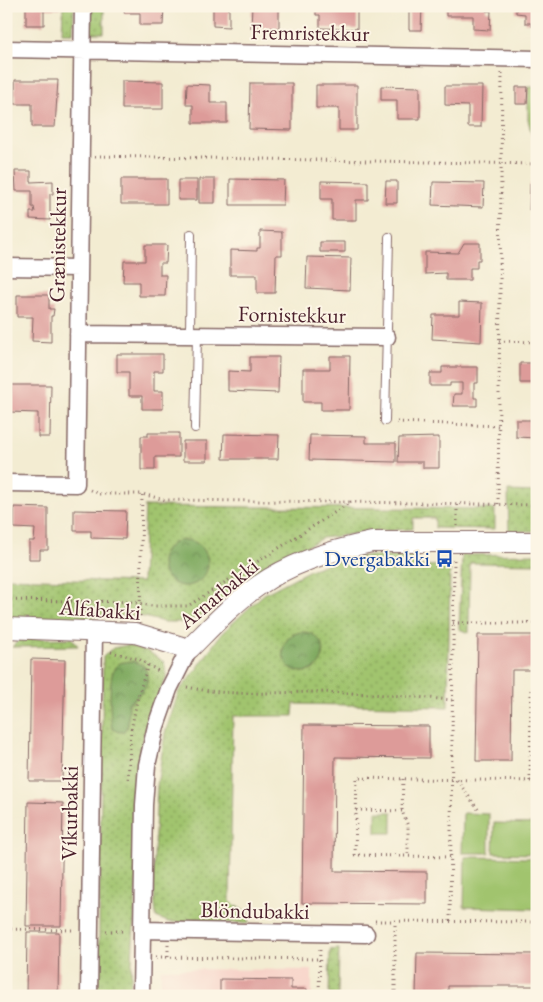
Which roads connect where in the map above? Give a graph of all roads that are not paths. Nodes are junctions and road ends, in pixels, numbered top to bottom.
1 (83, 6) edge
2 (6, 49) edge
3 (82, 50) junction
4 (537, 59) edge
5 (190, 234) dead end
6 (389, 237) dead end
7 (6, 266) edge
8 (79, 268) junction
9 (78, 334) junction
10 (194, 335) junction
11 (387, 337) junction
12 (385, 421) road end
13 (195, 428) dead end
14 (6, 484) edge
15 (537, 542) edge
16 (6, 628) edge
17 (94, 631) junction
18 (189, 648) junction
19 (142, 930) junction
20 (366, 934) dead end
21 (90, 996) edge
22 (141, 996) edge

1 - 3 street, Grænistekkur
2 - 3 street, Fremristekkur
3 - 4 street, Fremristekkur
3 - 8 street, Grænistekkur
5 - 10 lane
6 - 11 lane
7 - 8 street
8 - 9 street, Grænistekkur
9 - 10 street, Fornistekkur
9 - 14 street, Grænistekkur
10 - 11 street, Fornistekkur
10 - 13 lane
11 - 12 lane
15 - 18 street, Arnarbakki
16 - 17 street, Álfabakki
17 - 18 street, Álfabakki
17 - 21 street, Víkurbakki
18 - 19 street, Arnarbakki
19 - 20 street, Blöndubakki
19 - 22 street, Arnarbakki

